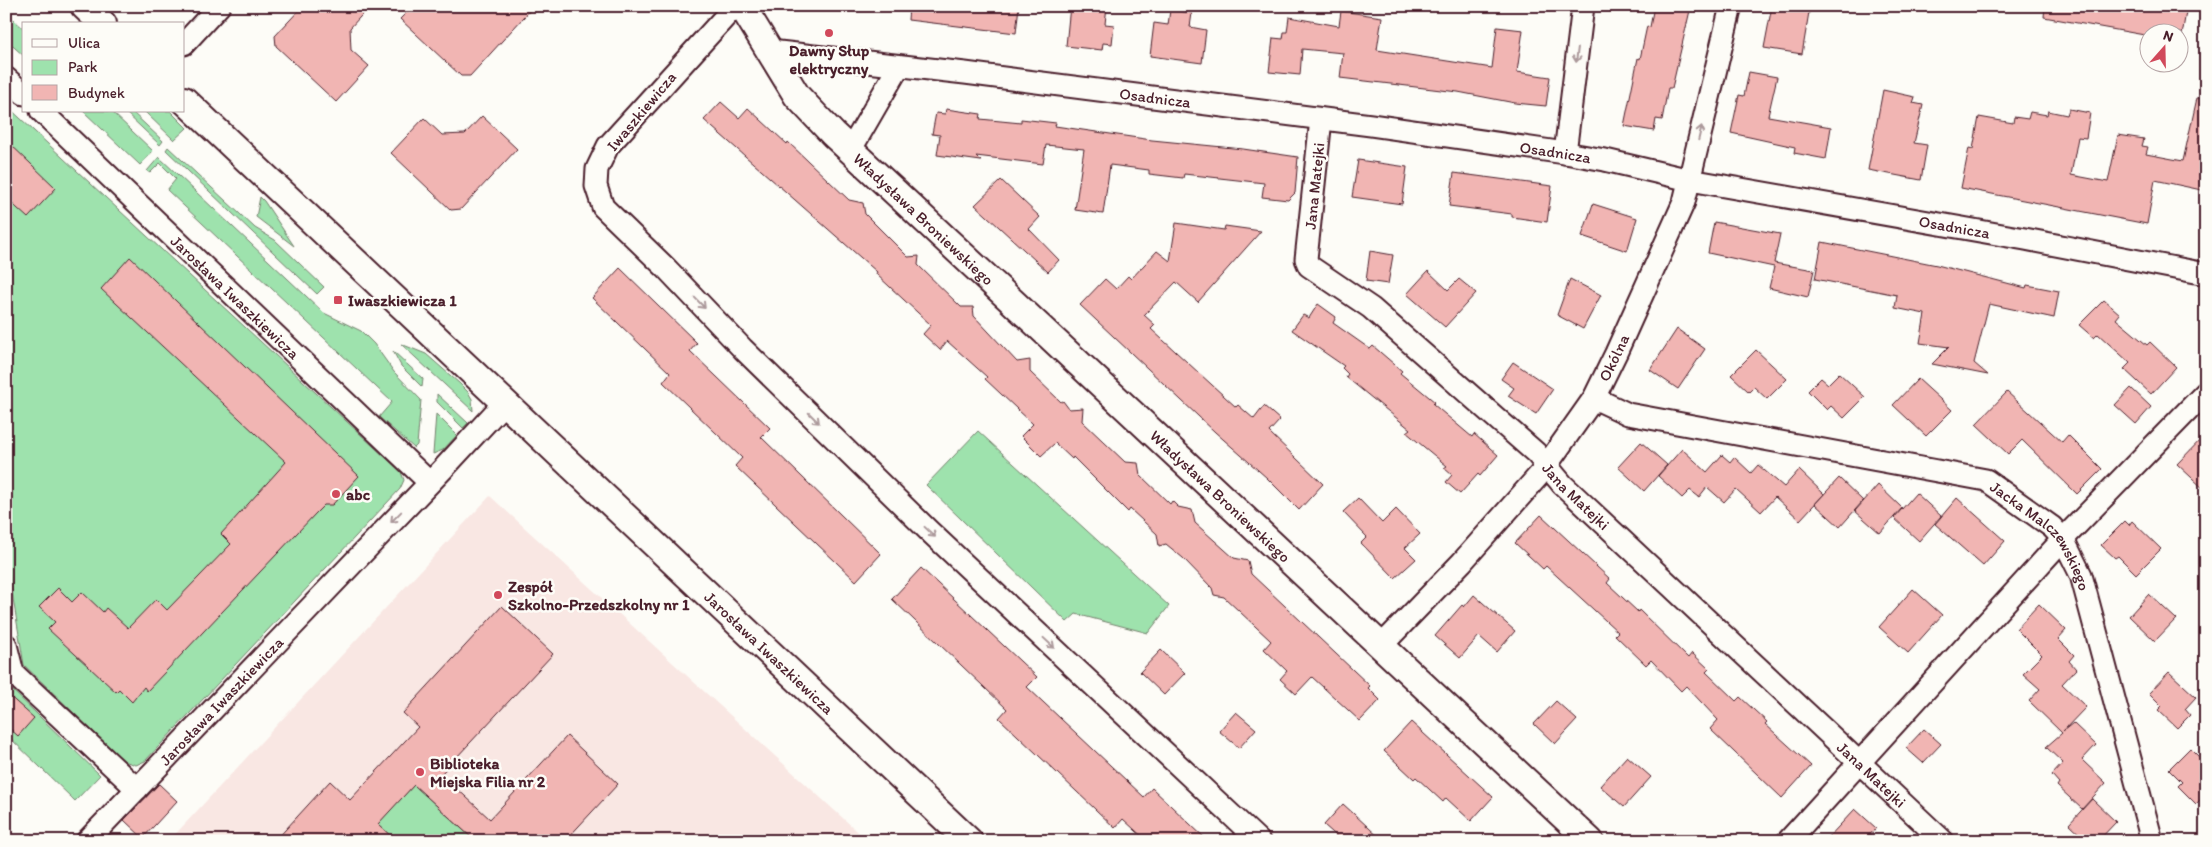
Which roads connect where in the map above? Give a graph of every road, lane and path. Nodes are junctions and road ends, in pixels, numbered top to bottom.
1 (84, 6) edge
2 (219, 6) edge
3 (735, 6) edge
4 (742, 6) edge
5 (1583, 6) edge
6 (1731, 6) edge
7 (101, 22) edge
8 (185, 43) edge
9 (770, 51) junction
10 (899, 66) junction
11 (6, 78) edge
12 (22, 92) edge
13 (185, 101) edge
14 (42, 112) edge
15 (1321, 119) junction
16 (851, 149) junction
17 (1565, 153) junction
18 (1690, 180) junction
19 (2206, 274) edge
20 (2206, 392) edge
21 (1594, 398) junction
22 (504, 403) junction
23 (1547, 466) junction
24 (429, 482) junction
25 (2063, 539) junction
26 (6, 645) edge
27 (1382, 645) junction
28 (1860, 762) junction
29 (137, 789) junction
30 (87, 841) edge
31 (969, 841) edge
32 (1259, 841) edge
33 (1590, 841) edge
34 (1788, 841) edge
35 (1943, 841) edge
36 (2152, 841) edge

1 - 7 street
2 - 8 street
3 -> 32 street, Iwaszkiewicza
4 - 9 street, Władysława Broniewskiego
5 -> 17 street
18 -> 6 street, Okólna
9 - 10 street, Osadnicza
9 - 16 street, Władysława Broniewskiego
10 - 15 street, Osadnicza
10 - 16 street, Władysława Broniewskiego
11 - 12 street
13 - 22 street, Jarosława Iwaszkiewicza
14 - 24 street, Jarosława Iwaszkiewicza
15 - 17 street, Osadnicza
15 - 23 street, Jana Matejki
16 - 27 street, Władysława Broniewskiego
17 - 18 street, Osadnicza
18 - 19 street, Osadnicza
18 - 21 street, Okólna
20 - 25 street
21 - 23 street, Okólna
21 - 25 street, Jacka Malczewskiego
22 - 24 street, Jarosława Iwaszkiewicza
22 - 31 street, Jarosława Iwaszkiewicza
23 - 27 street, Okólna
23 - 28 street, Jana Matejki
24 -> 29 street, Jarosława Iwaszkiewicza
25 - 28 street
25 - 36 street, Jacka Malczewskiego
26 - 29 street
27 - 33 street, Władysława Broniewskiego
28 - 34 street
28 - 35 street, Jana Matejki
29 - 30 street, Jarosława Iwaszkiewicza

